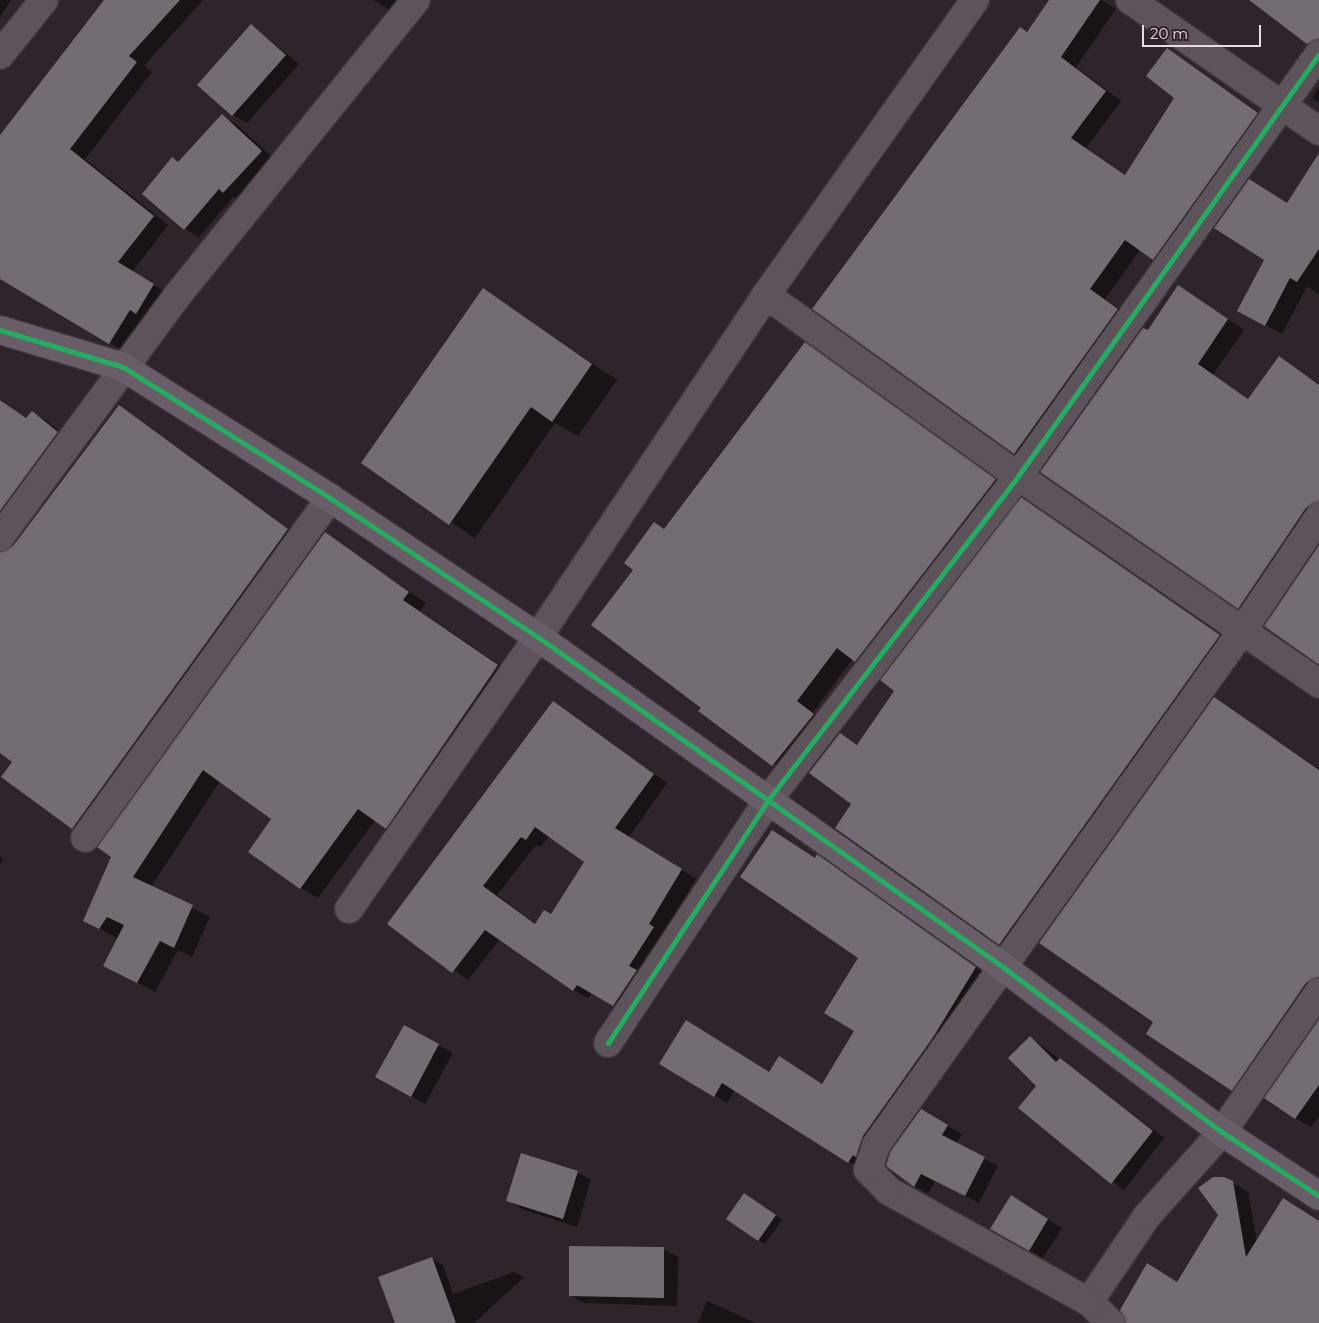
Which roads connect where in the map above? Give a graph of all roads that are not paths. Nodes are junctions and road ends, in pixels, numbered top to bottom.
1 (44, 0) edge
2 (416, 0) edge
3 (975, 0) edge
4 (1130, 0) edge
5 (1319, 54) edge
6 (0, 55) edge
7 (1284, 107) junction
8 (1319, 131) edge
9 (766, 295) junction
10 (0, 330) edge
11 (123, 368) junction
12 (1018, 476) junction
13 (330, 498) junction
14 (1319, 518) edge
15 (0, 537) edge
16 (1242, 631) junction
17 (538, 637) junction
18 (1319, 684) edge
19 (768, 800) junction
20 (85, 838) dead end
21 (349, 909) dead end
22 (1003, 967) junction
23 (1319, 992) edge
24 (608, 1043) dead end
25 (1222, 1132) junction
26 (1319, 1196) edge
27 (1089, 1302) junction
28 (1112, 1323) edge

1 - 6 street
2 - 11 street
3 - 9 street
4 - 7 street
5 - 7 street
7 - 8 street
7 - 12 street
9 - 12 street
9 - 17 street
10 - 11 street
11 - 13 street
11 - 15 street
12 - 16 street
12 - 19 street
13 - 17 street
13 - 20 street
14 - 16 street
16 - 18 street
16 - 22 street
17 - 19 street
17 - 21 street
19 - 22 street
19 - 24 street
22 - 25 street
22 - 27 street
23 - 25 street
25 - 26 street
25 - 27 street
27 - 28 street

